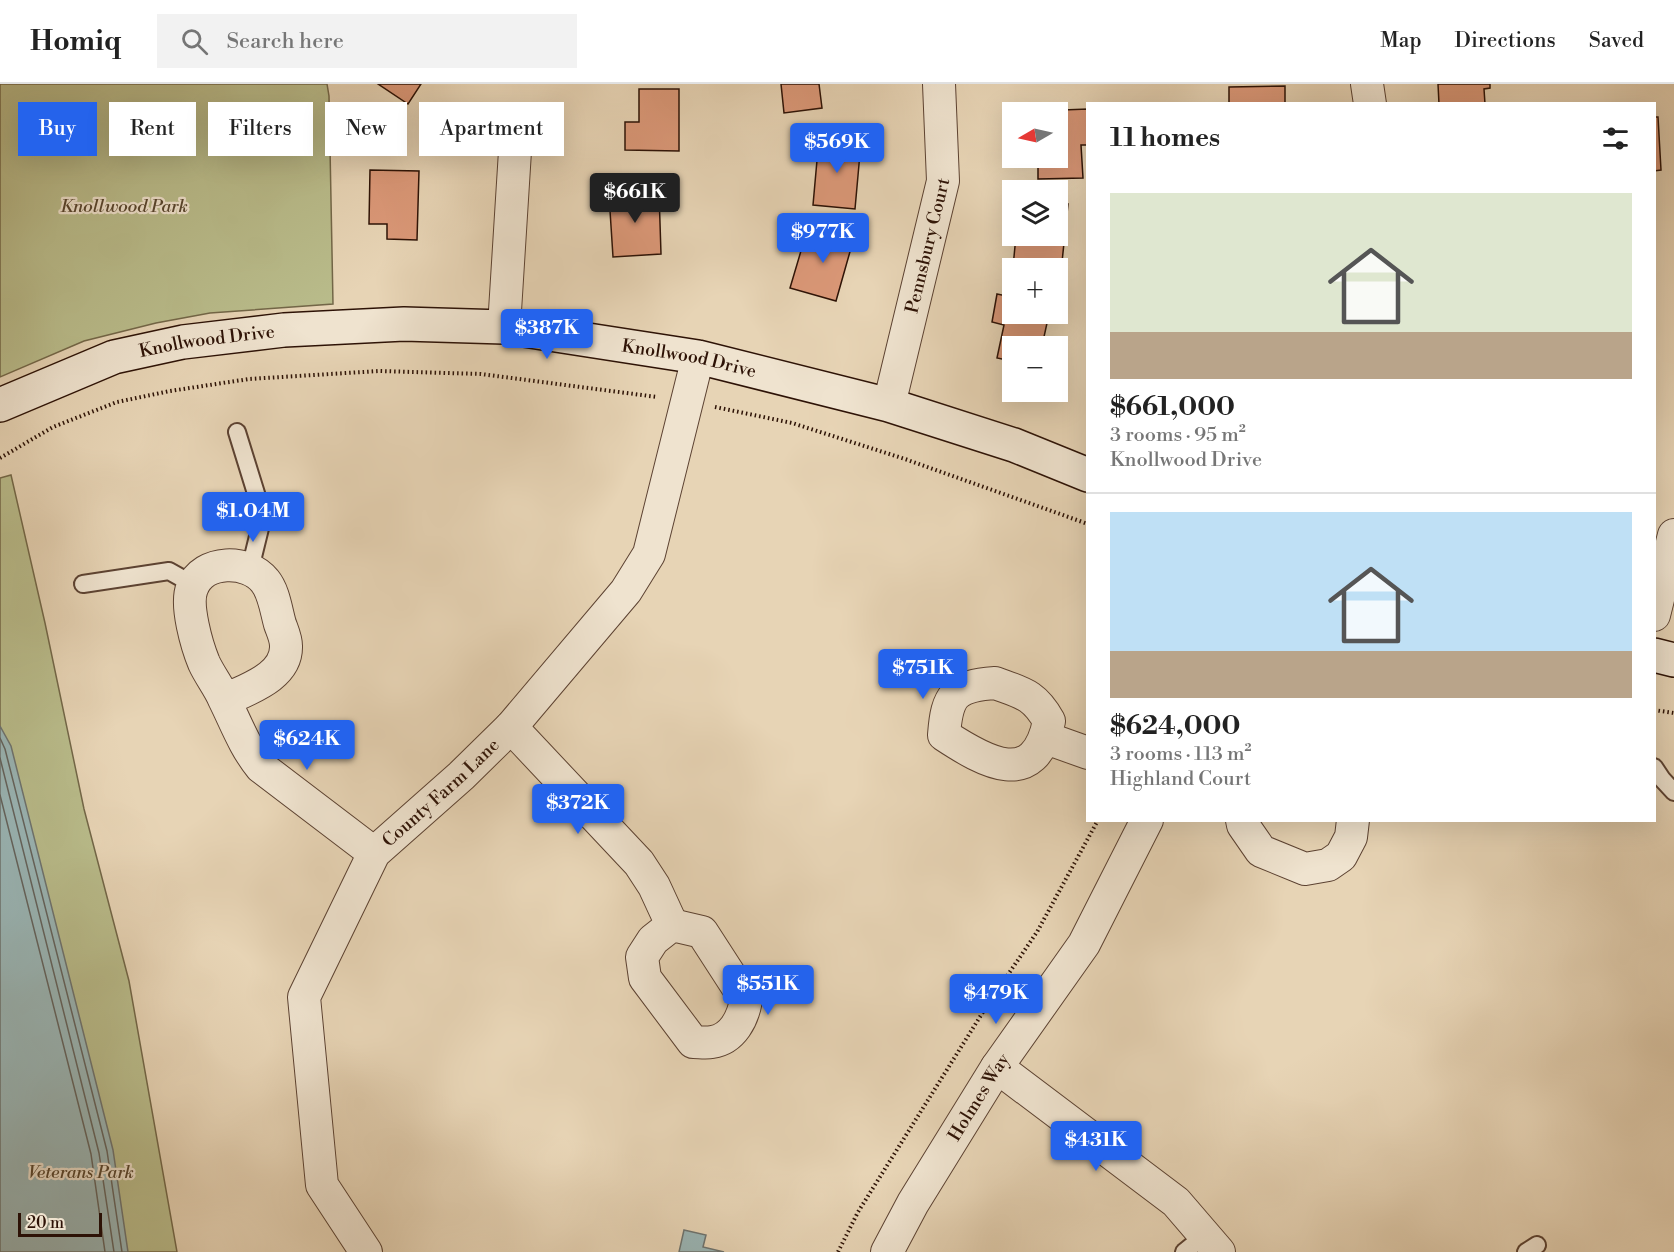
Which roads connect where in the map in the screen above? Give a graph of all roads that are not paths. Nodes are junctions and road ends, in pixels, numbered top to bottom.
1 (939, 84) edge
2 (1367, 84) edge
3 (1370, 102) edge
4 (515, 156) edge
5 (504, 327) junction
6 (698, 357) junction
7 (0, 405) edge
8 (889, 405) junction
9 (237, 432) dead end
10 (1086, 475) edge
11 (1674, 535) edge
12 (250, 569) junction
13 (83, 584) dead end
14 (194, 585) junction
15 (1656, 607) edge
16 (1656, 656) edge
17 (1674, 660) edge
18 (225, 700) junction
19 (511, 727) junction
20 (1046, 738) dead end
21 (1086, 752) edge
22 (1656, 770) edge
23 (1674, 792) edge
24 (1146, 822) edge
25 (1242, 822) edge
26 (1353, 822) edge
27 (374, 853) junction
28 (672, 925) dead end
29 (997, 1067) junction
30 (1203, 1246) edge
31 (366, 1252) edge
32 (886, 1252) edge

1 - 8 street, Pennsbury Court
2 - 3 street
4 - 5 street
5 - 6 street, Knollwood Drive
5 - 7 street, Knollwood Drive
6 - 8 street, Knollwood Drive
6 - 19 street, County Farm Lane
8 - 10 street, Knollwood Drive
9 - 12 lane
11 - 15 street
12 - 14 street
12 - 18 street
13 - 14 lane
14 - 18 street
16 - 17 street
18 - 27 street
19 - 27 street, County Farm Lane
19 - 28 street
20 - 21 street
22 - 23 lane
24 - 29 street, Holmes Way
25 - 26 street
27 - 31 street, County Farm Lane
29 - 30 street
29 - 32 street, Holmes Way

